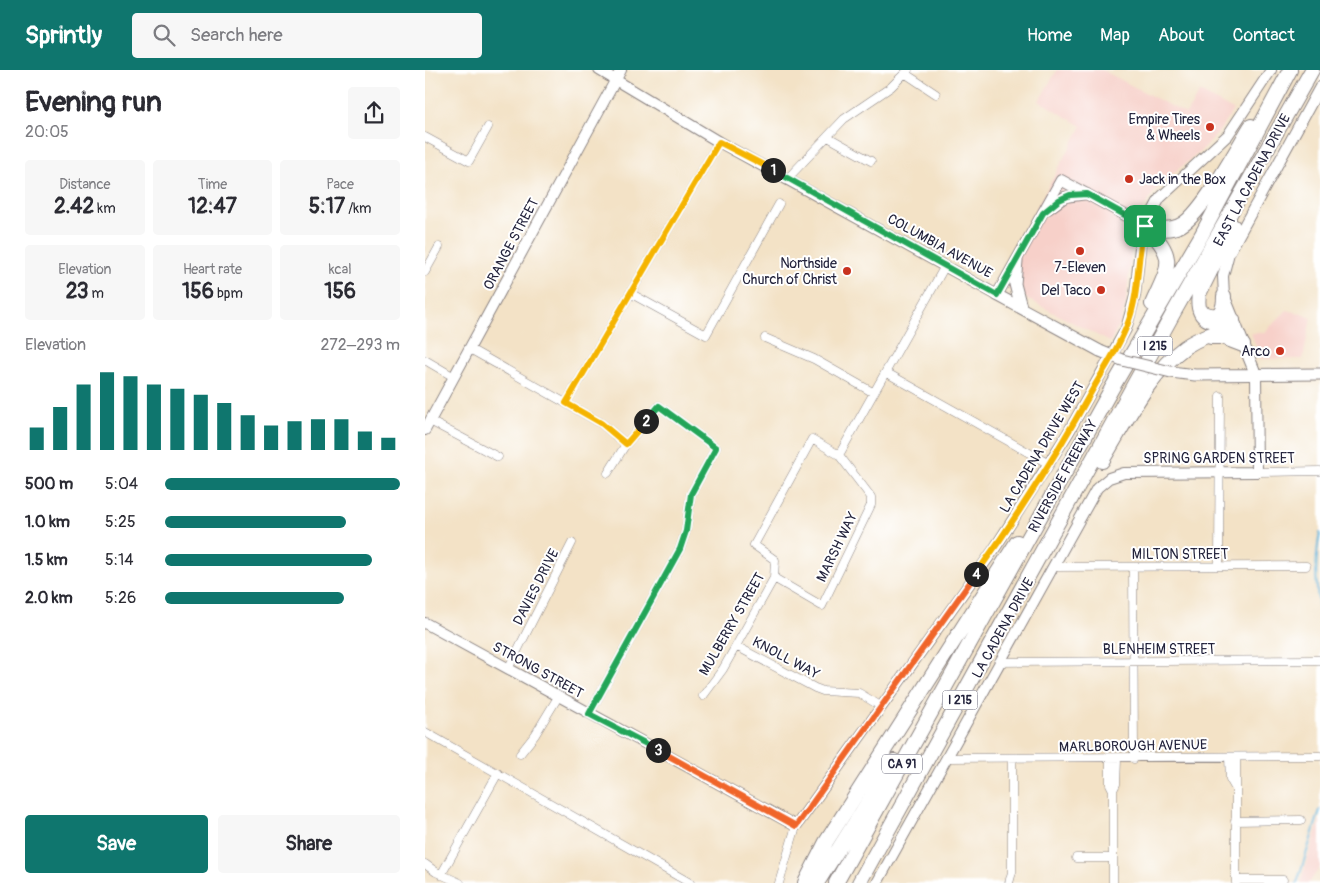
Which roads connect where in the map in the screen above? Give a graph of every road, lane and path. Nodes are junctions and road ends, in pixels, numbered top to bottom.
1 (599, 70) edge
2 (621, 70) edge
3 (1271, 70) edge
4 (1283, 70) edge
5 (1290, 70) edge
6 (1312, 70) edge
7 (907, 72) edge
8 (616, 80) junction
9 (1320, 88) edge
10 (936, 94) dead end
11 (488, 127) dead end
12 (425, 137) edge
13 (828, 137) junction
14 (719, 142) junction
15 (871, 161) dead end
16 (1251, 176) junction
17 (788, 178) junction
18 (1087, 194) junction
19 (779, 204) dead end
20 (1043, 213) junction
21 (1145, 226) junction
22 (439, 247) dead end
23 (1017, 261) junction
24 (945, 266) junction
25 (425, 272) edge
26 (630, 293) junction
27 (997, 295) junction
28 (1225, 296) junction
29 (1021, 307) junction
30 (1199, 307) junction
31 (1234, 324) junction
32 (765, 338) dead end
33 (1201, 338) junction
34 (1243, 345) junction
35 (470, 349) junction
36 (425, 360) edge
37 (887, 372) junction
38 (1319, 374) edge
39 (1256, 375) junction
40 (454, 377) junction
41 (1112, 388) junction
42 (874, 393) junction
43 (1220, 396) dead end
44 (566, 403) junction
45 (427, 425) edge
46 (1089, 433) junction
47 (812, 439) joint
48 (626, 444) junction
49 (839, 455) junction
50 (498, 457) dead end
51 (1049, 464) junction
52 (1320, 471) edge
53 (1219, 472) junction
54 (1257, 472) junction
55 (608, 473) dead end
56 (1118, 474) joint
57 (1061, 516) junction
58 (573, 543) dead end
59 (1133, 566) junction
60 (1219, 566) junction
61 (1306, 566) dead end
62 (1053, 567) junction
63 (773, 578) junction
64 (425, 623) edge
65 (968, 644) junction
66 (736, 646) junction
67 (1320, 660) edge
68 (999, 662) junction
69 (1134, 662) junction
70 (508, 669) junction
71 (703, 696) dead end
72 (558, 697) junction
73 (882, 707) junction
74 (589, 714) junction
75 (425, 732) edge
76 (520, 754) dead end
77 (1320, 756) edge
78 (1232, 757) junction
79 (946, 758) junction
80 (1012, 759) junction
81 (1113, 759) junction
82 (1134, 759) junction
83 (498, 774) junction
84 (1301, 820) dead end
85 (1235, 821) junction
86 (796, 826) junction
87 (1076, 858) dead end
88 (1113, 858) junction
89 (425, 864) edge
90 (441, 875) junction
91 (1283, 880) dead end
92 (1236, 882) edge
93 (460, 883) edge
94 (690, 883) edge
95 (779, 883) edge
96 (805, 883) edge
97 (817, 883) edge
98 (836, 883) edge
99 (859, 883) edge
100 (877, 883) edge
101 (1009, 883) edge
102 (1113, 883) edge

1 - 8 street, COLUMBIA AVENUE
2 - 8 street, ORANGE STREET
3 - 21 street, LA CADENA DRIVE WEST
4 - 21 highway
5 - 41 highway, RIVERSIDE FREEWAY / I 215
6 - 16 highway, RIVERSIDE FREEWAY / I 215
7 - 10 street
7 - 13 street
8 - 14 street, COLUMBIA AVENUE
8 - 35 street, ORANGE STREET
9 - 28 street, EAST LA CADENA DRIVE
11 - 12 street
13 - 15 street
13 - 17 street
14 - 17 street, COLUMBIA AVENUE
14 - 26 street
16 - 30 highway
16 - 57 highway, RIVERSIDE FREEWAY / I 215
17 - 24 street, COLUMBIA AVENUE
18 - 20 street
18 - 20 street
18 - 21 street
19 - 26 street
20 - 23 street
21 - 41 highway
21 - 51 street, LA CADENA DRIVE WEST
22 - 25 street
23 - 27 street
23 - 29 main road
24 - 27 street, COLUMBIA AVENUE
24 - 37 street
26 - 44 street
27 - 29 main road, COLUMBIA AVENUE
28 - 30 highway
28 - 31 main road, EAST LA CADENA DRIVE
29 - 39 main road, COLUMBIA AVENUE, bridge
30 - 31 highway
31 - 33 highway
31 - 34 main road, EAST LA CADENA DRIVE
32 - 42 street
33 - 34 highway
33 - 57 highway
34 - 39 main road, EAST LA CADENA DRIVE
35 - 40 street, ORANGE STREET
35 - 44 street
36 - 40 street
37 - 42 street
37 - 51 street
38 - 39 main road, COLUMBIA AVENUE
39 - 54 street
40 - 45 street, ORANGE STREET
41 - 46 highway, RIVERSIDE FREEWAY / I 215
42 - 49 street
43 - 53 street
44 - 48 street
45 - 50 street
46 - 65 highway, RIVERSIDE FREEWAY / CA 91
46 - 96 highway, I 215
47 - 49 street, MARSH WAY
47 - 63 street, MULBERRY STREET
48 - 55 street
48 - 74 street
49 - 63 street, MARSH WAY
51 - 73 street, LA CADENA DRIVE WEST
52 - 54 street, SPRING GARDEN STREET
53 - 54 street, SPRING GARDEN STREET
53 - 56 street, SPRING GARDEN STREET
53 - 60 street
56 - 62 street, LA CADENA DRIVE
57 - 99 highway, RIVERSIDE FREEWAY / I 215
58 - 70 street, DAVIES DRIVE
59 - 60 street, MILTON STREET
59 - 62 street, MILTON STREET
59 - 69 street
60 - 61 street, MILTON STREET
62 - 68 street, LA CADENA DRIVE
63 - 66 street, MULBERRY STREET
64 - 70 street, STRONG STREET
65 - 97 highway
65 - 98 highway, RIVERSIDE FREEWAY / CA 91
66 - 71 street, MULBERRY STREET
66 - 73 street, KNOLL WAY
67 - 69 street, BLENHEIM STREET
68 - 69 street, BLENHEIM STREET
68 - 79 street, LA CADENA DRIVE
69 - 82 street
70 - 72 street, STRONG STREET
72 - 74 street, STRONG STREET
72 - 76 street
73 - 86 street, LA CADENA DRIVE WEST
74 - 86 street, STRONG STREET
75 - 83 street
77 - 78 street, MARLBOROUGH AVENUE
78 - 82 street, MARLBOROUGH AVENUE
78 - 85 street
79 - 80 street, MARLBOROUGH AVENUE
79 - 100 street, LA CADENA DRIVE
80 - 81 street, MARLBOROUGH AVENUE
80 - 101 street
81 - 82 street, MARLBOROUGH AVENUE
81 - 88 street
83 - 90 street
83 - 94 street
84 - 85 street
85 - 92 street
86 - 95 street
87 - 88 street
88 - 102 street
89 - 90 street
90 - 93 street
91 - 92 street

